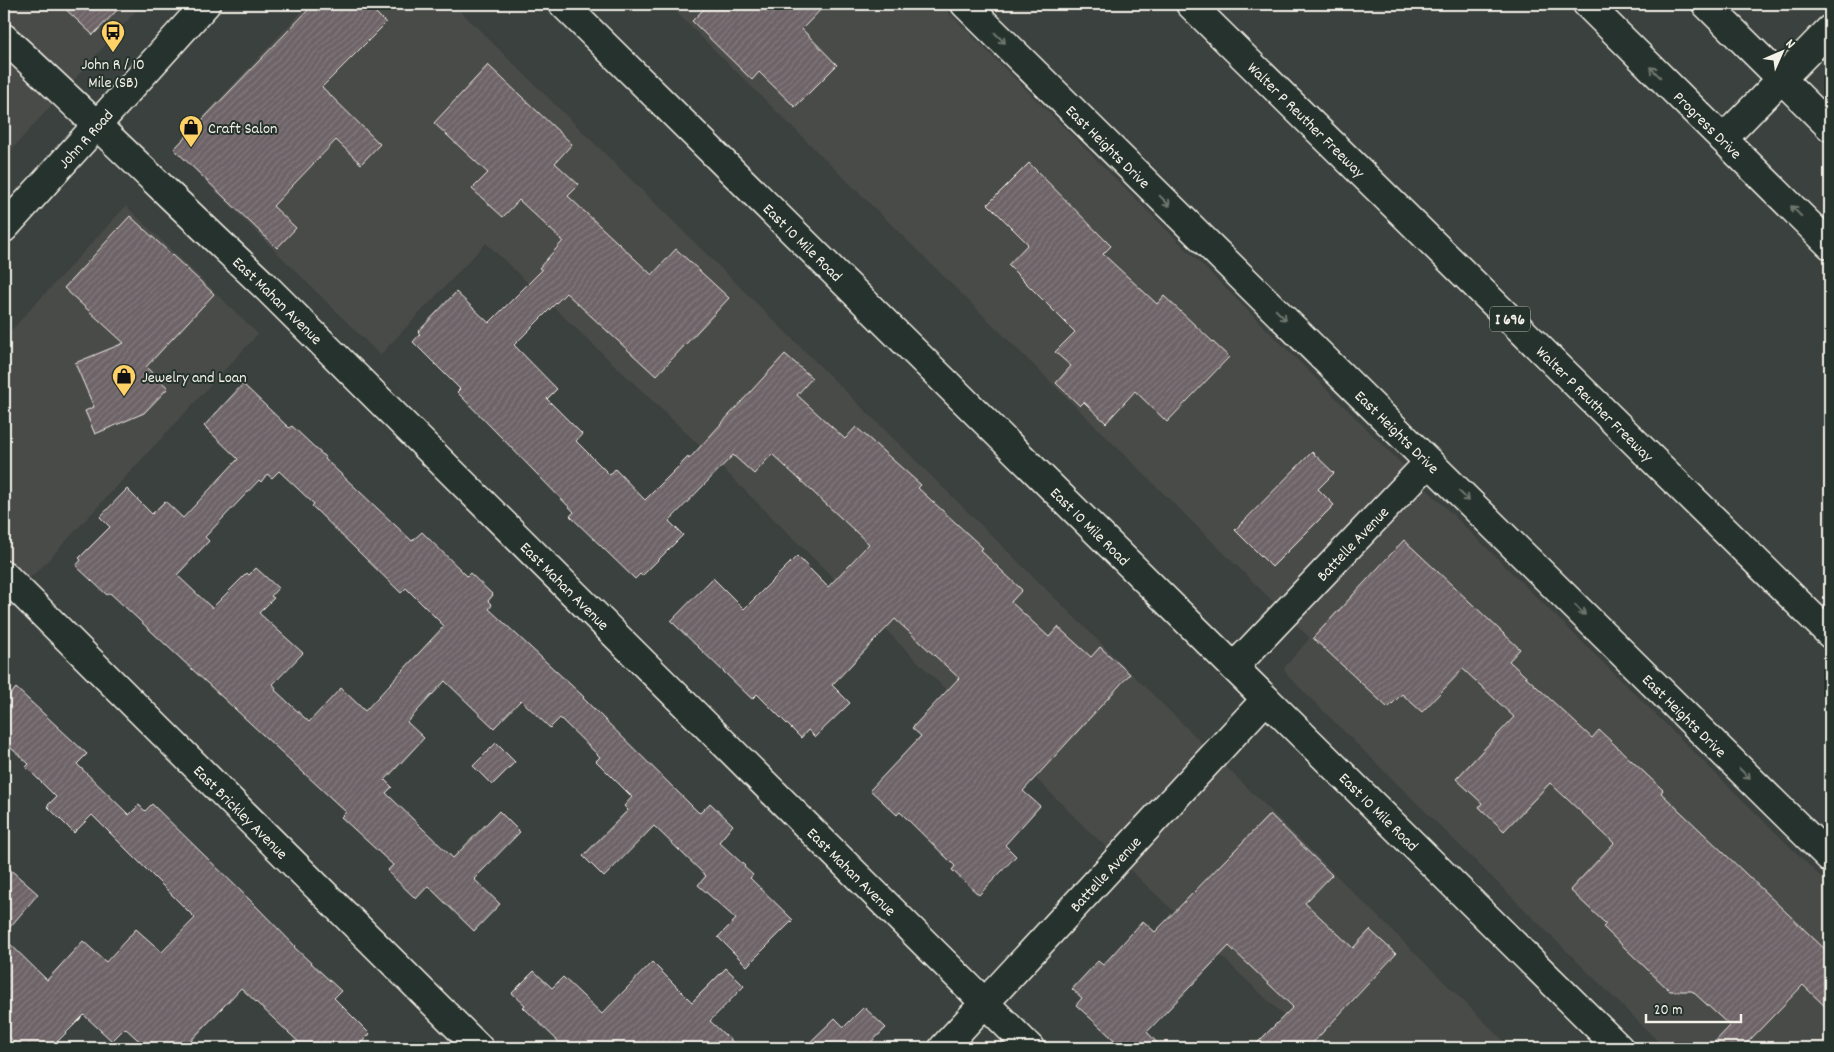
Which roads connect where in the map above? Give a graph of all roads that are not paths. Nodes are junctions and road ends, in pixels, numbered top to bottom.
1 (206, 4) edge
2 (563, 4) edge
3 (965, 4) edge
4 (1190, 4) edge
5 (1586, 4) edge
6 (1706, 4) edge
7 (1830, 29) edge
8 (4, 38) edge
9 (1783, 80) junction
10 (97, 124) junction
11 (1830, 127) edge
12 (1724, 139) junction
13 (4, 228) edge
14 (1830, 245) edge
15 (1430, 462) junction
16 (4, 575) edge
17 (1830, 634) edge
18 (1234, 667) junction
19 (1266, 699) junction
20 (1830, 858) edge
21 (984, 1003) junction
22 (479, 1048) edge
23 (943, 1048) edge
24 (1030, 1048) edge
25 (1619, 1048) edge

1 - 10 main road, John R Road
2 - 18 main road, East 10 Mile Road
3 -> 15 main road, East Heights Drive
4 - 17 main road, Walter P Reuther Freeway / I 696
12 -> 5 main road, Progress Drive
6 - 9 main road
7 - 9 main road
8 - 10 main road, East Mahan Avenue
9 - 11 main road
9 - 12 main road
10 - 13 main road, John R Road
10 - 21 main road, East Mahan Avenue
14 -> 12 main road, Progress Drive
15 - 18 main road, Battelle Avenue
15 -> 20 main road, East Heights Drive
16 - 22 main road, East Brickley Avenue
18 - 19 main road, East 10 Mile Road
19 - 21 main road, Battelle Avenue
19 - 25 main road, East 10 Mile Road
21 - 23 main road, Battelle Avenue
21 - 24 main road, East Mahan Avenue

